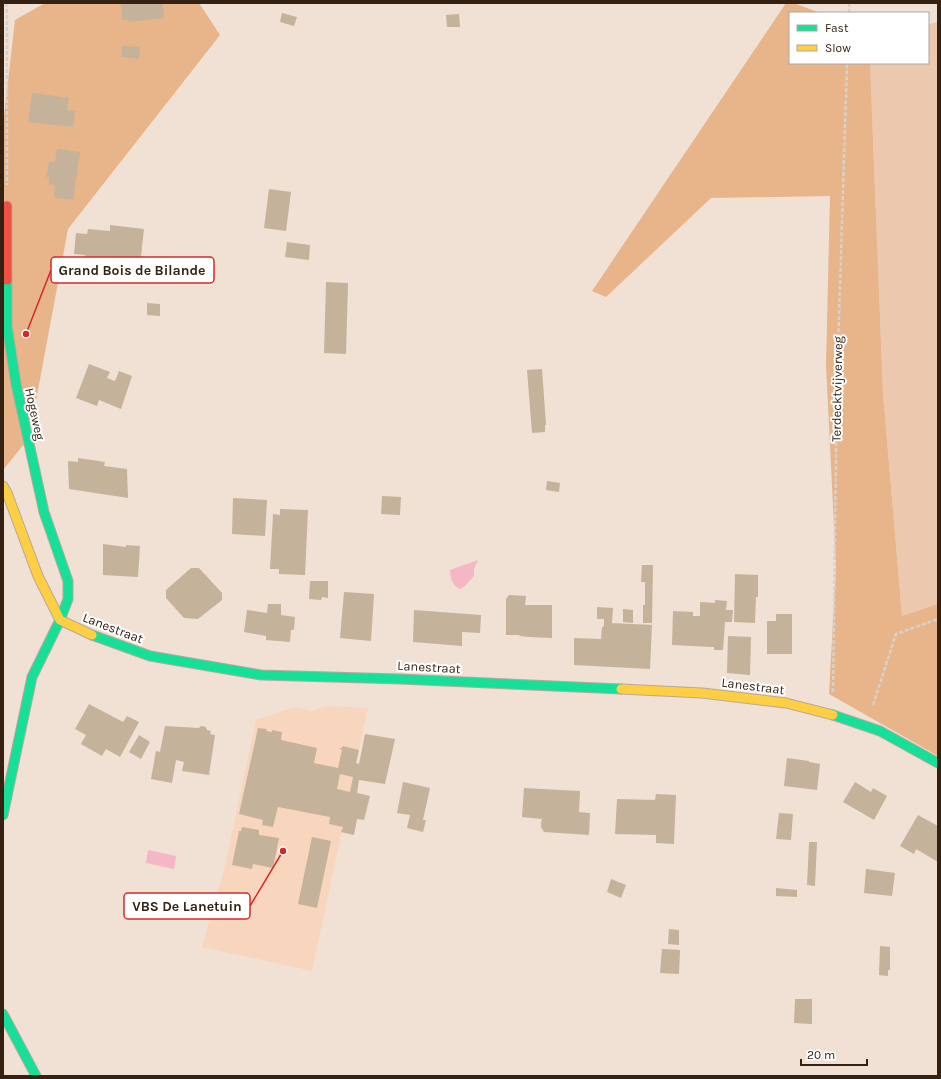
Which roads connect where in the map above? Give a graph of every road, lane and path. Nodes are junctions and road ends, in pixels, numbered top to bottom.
1 (6, 3) edge
2 (847, 64) edge
3 (7, 206) joint
4 (3, 486) edge
5 (938, 619) edge
6 (60, 620) junction
7 (833, 715) junction
8 (867, 727) junction
9 (938, 762) edge
10 (3, 815) edge
11 (3, 1014) edge
12 (36, 1076) edge

1 - 3 path
2 - 7 path, Terdecktvijverweg
3 - 6 street, Hogeweg
4 - 6 street
5 - 8 path
6 - 7 street, Lanestraat
6 - 10 street, Hogeweg
7 - 8 street, Lanestraat
8 - 9 street, Lanestraat
11 - 12 street

